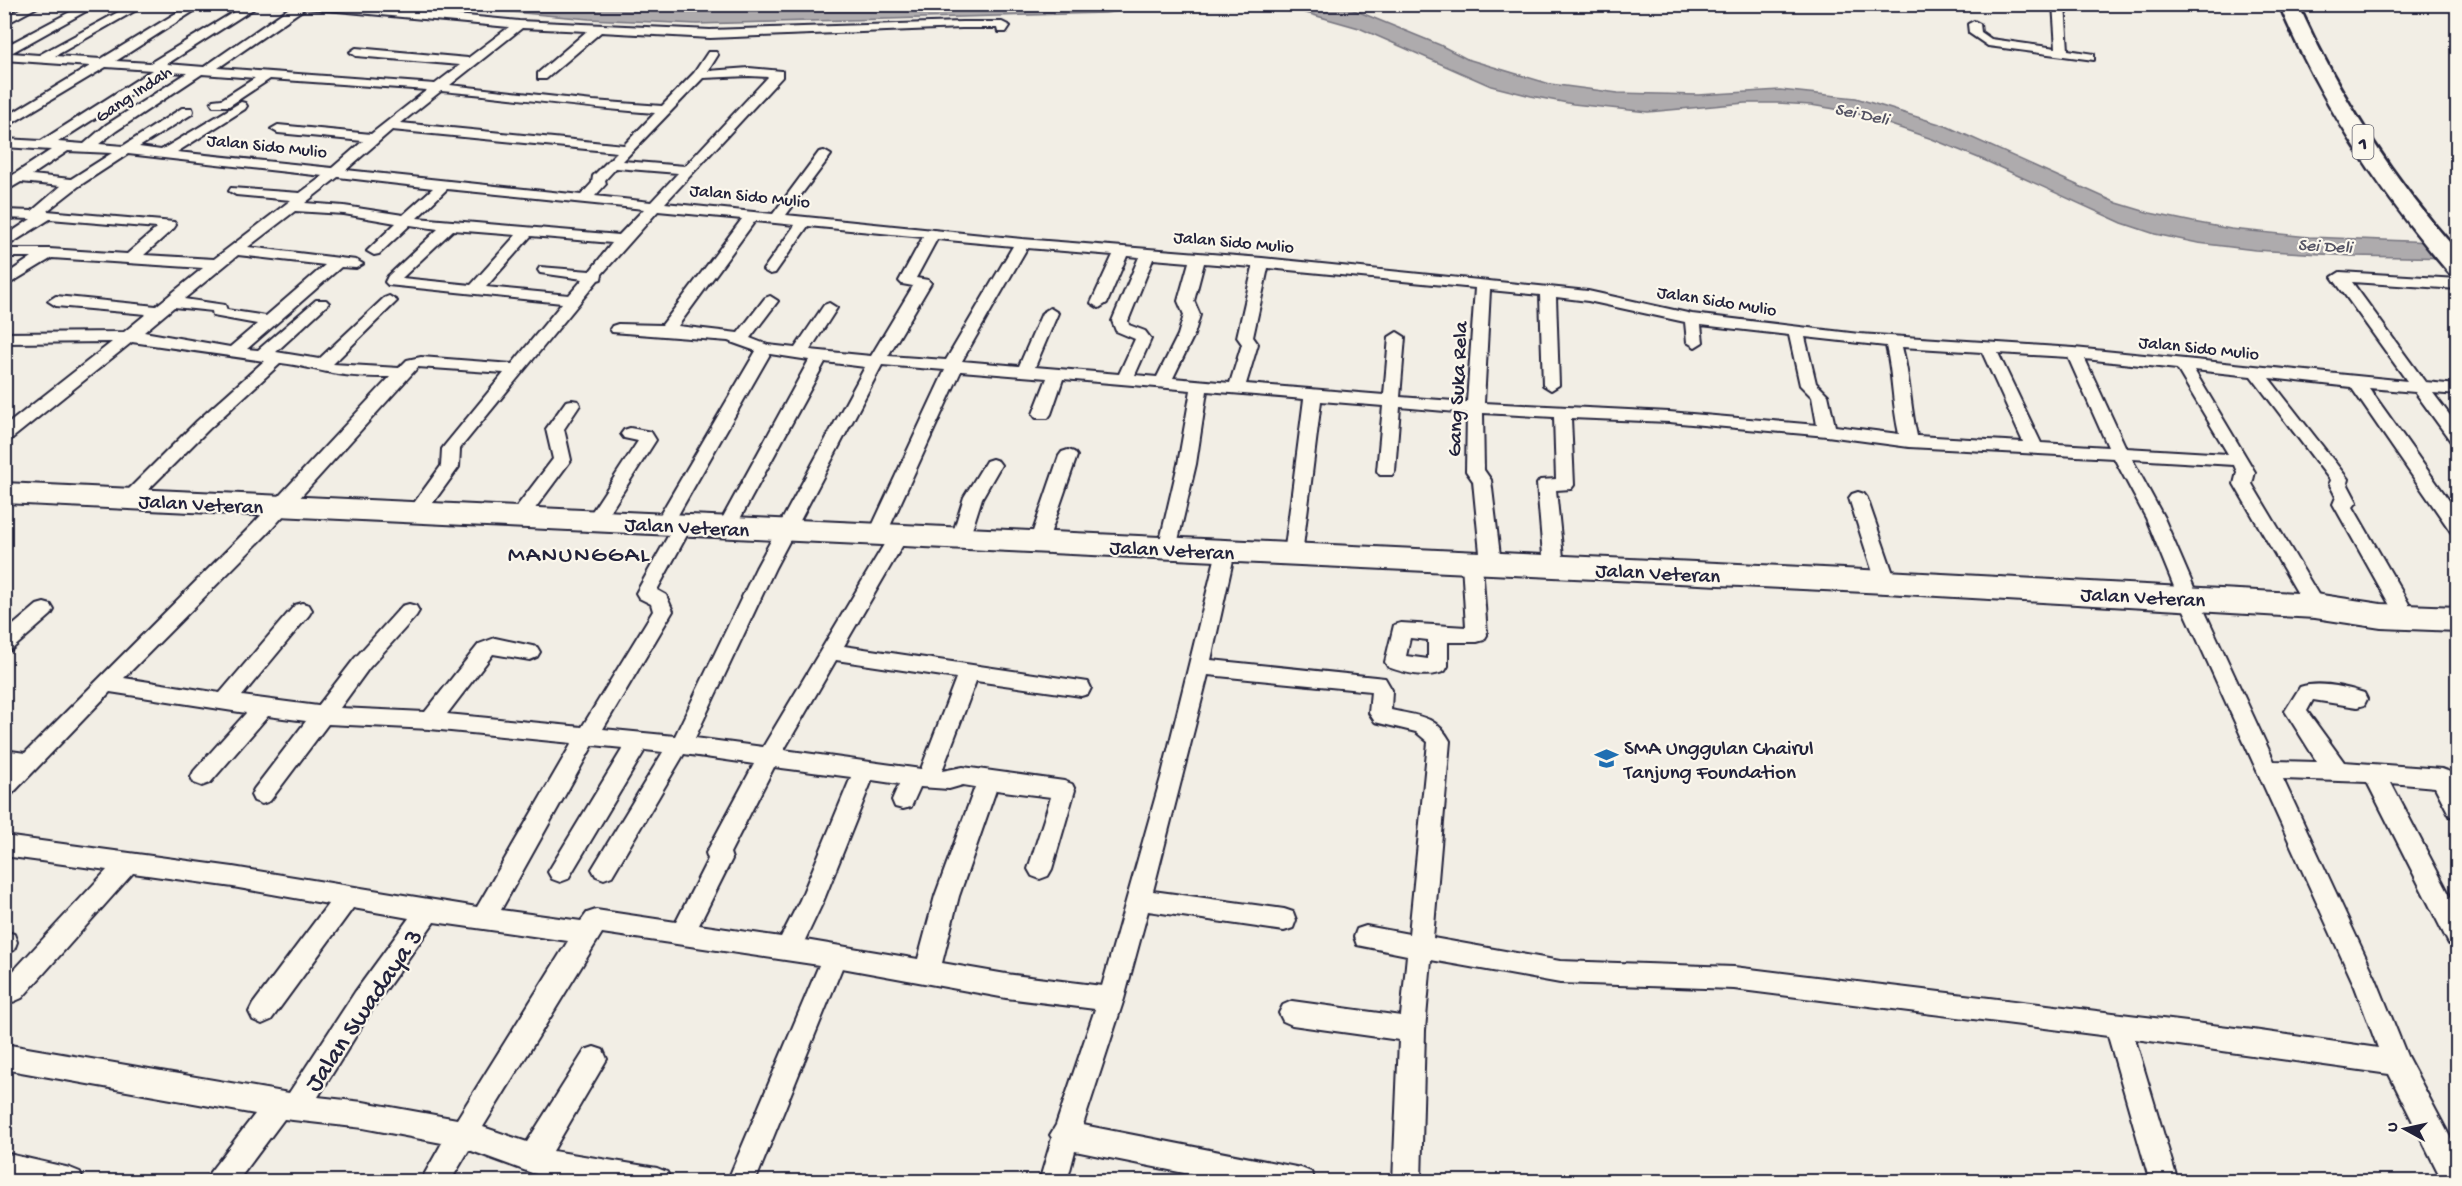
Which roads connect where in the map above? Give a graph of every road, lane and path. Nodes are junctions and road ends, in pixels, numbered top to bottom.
1 (38, 4) edge
2 (94, 4) edge
3 (142, 4) edge
4 (200, 4) edge
5 (256, 4) edge
6 (296, 4) edge
7 (2059, 4) edge
8 (2288, 4) edge
9 (2310, 4) edge
10 (302, 5) edge
11 (4, 22) edge
12 (519, 24) junction
13 (1974, 24) dead end
14 (598, 28) junction
15 (1002, 30) dead end
16 (356, 52) dead end
17 (2062, 53) junction
18 (712, 55) dead end
19 (6, 56) edge
20 (2090, 57) dead end
21 (41, 59) junction
22 (472, 62) junction
23 (105, 63) junction
24 (160, 67) junction
25 (203, 70) junction
26 (268, 74) junction
27 (699, 75) junction
28 (542, 76) dead end
29 (437, 88) junction
30 (217, 103) dead end
31 (241, 106) dead end
32 (666, 110) junction
33 (187, 111) dead end
34 (4, 124) edge
35 (389, 126) junction
36 (278, 129) dead end
37 (374, 138) junction
38 (4, 143) edge
39 (26, 144) junction
40 (44, 145) junction
41 (67, 145) junction
42 (88, 147) junction
43 (629, 149) junction
44 (126, 150) junction
45 (2391, 150) dead end
46 (164, 154) junction
47 (824, 155) dead end
48 (4, 157) edge
49 (613, 164) junction
50 (690, 170) junction
51 (336, 172) junction
52 (19, 178) junction
53 (74, 183) junction
54 (445, 184) junction
55 (2417, 187) dead end
56 (4, 188) edge
57 (236, 191) dead end
58 (586, 198) junction
59 (296, 202) junction
60 (656, 205) junction
61 (4, 214) edge
62 (752, 215) junction
63 (42, 216) junction
64 (777, 218) junction
65 (405, 220) junction
66 (805, 220) junction
67 (450, 225) junction
68 (526, 233) junction
69 (933, 233) junction
70 (2457, 238) edge
71 (624, 240) junction
72 (1022, 243) junction
73 (4, 244) edge
74 (237, 250) junction
75 (374, 251) dead end
76 (1122, 251) junction
77 (49, 253) junction
78 (1148, 253) junction
79 (4, 254) edge
80 (1198, 257) junction
81 (131, 258) junction
82 (337, 262) junction
83 (1262, 262) junction
84 (217, 264) junction
85 (356, 264) dead end
86 (2457, 268) edge
87 (545, 270) dead end
88 (770, 270) dead end
89 (596, 276) junction
90 (4, 283) edge
91 (2457, 284) edge
92 (1483, 285) junction
93 (474, 291) junction
94 (1548, 292) junction
95 (575, 300) junction
96 (389, 301) dead end
97 (770, 301) dead end
98 (56, 302) dead end
99 (321, 303) dead end
100 (1100, 303) dead end
101 (165, 307) junction
102 (829, 308) dead end
103 (1050, 313) dead end
104 (1692, 319) junction
105 (268, 321) junction
106 (618, 329) dead end
107 (670, 330) junction
108 (1796, 332) junction
109 (1397, 337) dead end
110 (4, 338) edge
111 (126, 338) junction
112 (740, 341) junction
113 (1695, 342) dead end
114 (1893, 342) junction
115 (1987, 346) junction
116 (765, 349) junction
117 (234, 352) junction
118 (2073, 353) junction
119 (799, 354) junction
120 (271, 355) junction
121 (819, 357) junction
122 (874, 361) junction
123 (2183, 365) junction
124 (321, 366) junction
125 (953, 366) junction
126 (518, 369) junction
127 (1025, 371) junction
128 (2256, 372) junction
129 (403, 373) junction
130 (1057, 374) junction
131 (1125, 378) junction
132 (1163, 382) junction
133 (2356, 382) junction
134 (1551, 385) dead end
135 (1200, 386) junction
136 (2419, 387) junction
137 (1236, 389) junction
138 (2457, 390) edge
139 (1313, 395) junction
140 (1391, 401) junction
141 (572, 405) dead end
142 (1475, 407) junction
143 (1562, 411) junction
144 (1042, 414) dead end
145 (1827, 431) junction
146 (630, 434) dead end
147 (4, 436) edge
148 (2457, 438) edge
149 (1909, 441) junction
150 (2034, 447) junction
151 (2120, 452) junction
152 (1068, 456) dead end
153 (2240, 460) junction
154 (992, 465) dead end
155 (1386, 471) dead end
156 (4, 493) edge
157 (1858, 498) dead end
158 (129, 499) junction
159 (280, 507) junction
160 (415, 514) junction
161 (518, 518) junction
162 (594, 522) junction
163 (673, 526) junction
164 (2457, 527) edge
165 (726, 528) junction
166 (784, 531) junction
167 (888, 536) junction
168 (960, 539) junction
169 (1038, 543) junction
170 (1167, 549) junction
171 (1226, 551) junction
172 (1293, 555) junction
173 (1481, 563) junction
174 (1554, 567) junction
175 (1886, 582) junction
176 (2189, 598) junction
177 (2398, 604) junction
178 (2457, 606) edge
179 (2327, 607) junction
180 (44, 610) dead end
181 (302, 610) dead end
182 (409, 611) dead end
183 (2457, 619) edge
184 (1438, 634) dead end
185 (4, 645) edge
186 (530, 652) dead end
187 (830, 652) junction
188 (1201, 667) junction
189 (969, 672) junction
190 (106, 682) junction
191 (1081, 688) dead end
192 (2357, 699) dead end
193 (225, 702) junction
194 (263, 707) junction
195 (324, 715) junction
196 (430, 721) junction
197 (587, 737) junction
198 (639, 741) junction
199 (680, 745) junction
200 (769, 756) junction
201 (4, 759) edge
202 (29, 762) junction
203 (2269, 770) junction
204 (2339, 771) junction
205 (864, 772) junction
206 (2374, 775) junction
207 (202, 777) dead end
208 (921, 778) junction
209 (2450, 779) edge
210 (988, 781) junction
211 (4, 788) edge
212 (262, 795) dead end
213 (903, 800) dead end
214 (2457, 809) edge
215 (4, 846) edge
216 (128, 863) junction
217 (604, 868) dead end
218 (1040, 869) dead end
219 (560, 872) dead end
220 (347, 897) junction
221 (1139, 898) junction
222 (428, 911) junction
223 (483, 919) junction
224 (1284, 920) dead end
225 (587, 933) junction
226 (682, 934) junction
227 (2457, 936) edge
228 (1366, 937) dead end
229 (1421, 947) junction
230 (788, 949) junction
231 (835, 956) junction
232 (927, 972) junction
233 (13, 990) dead end
234 (1111, 999) junction
235 (262, 1012) dead end
236 (1292, 1013) dead end
237 (2118, 1026) junction
238 (1412, 1030) junction
239 (4, 1056) edge
240 (594, 1059) dead end
241 (2397, 1063) junction
242 (287, 1106) junction
243 (463, 1134) junction
244 (1064, 1135) junction
245 (532, 1159) junction
246 (4, 1167) edge
247 (2457, 1181) edge
248 (70, 1182) edge
249 (220, 1182) edge
250 (434, 1182) edge
251 (657, 1182) edge
252 (741, 1182) edge
253 (1053, 1182) edge
254 (1301, 1182) edge
255 (1407, 1182) edge
256 (2164, 1182) edge

1 - 11 street
2 - 19 street
3 - 21 street
4 - 23 street
5 - 24 street
6 - 10 street
7 - 17 street
8 - 86 highway, 1
9 - 45 highway, 1
10 - 12 street
10 - 25 street, Gang Indah
12 - 14 street
12 - 22 street
13 - 17 street
14 - 15 street
14 - 28 street
16 - 22 street
17 - 20 street
18 - 27 street
19 - 21 street
21 - 23 street
22 - 29 street
23 - 24 street
23 - 34 street
24 - 25 street
24 - 40 street
25 - 26 street
25 - 42 street, Gang Indah
26 - 29 street
26 - 30 street
27 - 32 street
27 - 50 street
29 - 32 street
29 - 35 street
31 - 46 street
32 - 43 street
33 - 44 street
35 - 37 street
35 - 43 street
36 - 37 street
37 - 51 street
38 - 39 street, Jalan Sido Mulio
39 - 40 street, Jalan Sido Mulio
39 - 48 street
40 - 41 street, Jalan Sido Mulio
41 - 42 street, Jalan Sido Mulio
41 - 52 street
42 - 44 street, Jalan Sido Mulio
43 - 49 street
44 - 46 street, Jalan Sido Mulio
44 - 53 street
46 - 51 street, Jalan Sido Mulio
47 - 64 street
49 - 50 street
49 - 58 street
50 - 60 street
51 - 54 street, Jalan Sido Mulio
51 - 59 street
52 - 53 street
52 - 56 street
53 - 63 street
54 - 58 street, Jalan Sido Mulio
54 - 65 street
55 - 70 highway
57 - 59 street
58 - 60 street, Jalan Sido Mulio
59 - 65 street
59 - 74 street
60 - 62 street, Jalan Sido Mulio
60 - 71 street
61 - 63 street
62 - 64 street, Jalan Sido Mulio
62 - 107 street
63 - 73 street
63 - 81 street
64 - 66 street, Jalan Sido Mulio
65 - 67 street
65 - 75 street
66 - 69 street, Jalan Sido Mulio
66 - 88 street
67 - 68 street
67 - 93 street
68 - 71 street
68 - 93 street
69 - 72 street, Jalan Sido Mulio
69 - 122 street
71 - 89 street
72 - 76 street, Jalan Sido Mulio
72 - 125 street
74 - 82 street
74 - 84 street
76 - 78 street, Jalan Sido Mulio
76 - 100 street
77 - 79 street
77 - 81 street
77 - 90 street
78 - 80 street, Jalan Sido Mulio
78 - 131 street
80 - 83 street, Jalan Sido Mulio
80 - 132 street
81 - 84 street
82 - 85 street
82 - 105 street
83 - 92 street, Jalan Sido Mulio
83 - 137 street
84 - 101 street
87 - 89 street
89 - 95 street
91 - 136 street
92 - 94 street, Jalan Sido Mulio
92 - 142 street, Gang Suka Rela
93 - 95 street
94 - 104 street, Jalan Sido Mulio
94 - 134 street
95 - 126 street
96 - 124 street
97 - 112 street
98 - 101 street
99 - 120 street
101 - 105 street
101 - 111 street
102 - 119 street
103 - 127 street
104 - 108 street, Jalan Sido Mulio
104 - 113 street
105 - 117 street
106 - 107 street
107 - 112 street
108 - 114 street, Jalan Sido Mulio
108 - 145 street
109 - 140 street
110 - 111 street
111 - 117 street
111 - 147 street
112 - 116 street
114 - 115 street, Jalan Sido Mulio
114 - 149 street
115 - 118 street, Jalan Sido Mulio
115 - 150 street
116 - 119 street
116 - 163 street
117 - 120 street
118 - 123 street, Jalan Sido Mulio
118 - 151 street
119 - 121 street
120 - 124 street
120 - 158 street
121 - 122 street
121 - 165 street
122 - 125 street
122 - 166 street
123 - 128 street, Jalan Sido Mulio
123 - 153 street
124 - 129 street
125 - 127 street
125 - 167 street
126 - 129 street
126 - 160 street
127 - 130 street
128 - 133 street, Jalan Sido Mulio
128 - 177 street
129 - 159 street
130 - 131 street
130 - 144 street
131 - 132 street
132 - 135 street
133 - 136 street, Jalan Sido Mulio
133 - 164 street
135 - 137 street
135 - 170 street
136 - 138 street, Jalan Sido Mulio
136 - 148 street
137 - 139 street
139 - 140 street
139 - 172 street
140 - 142 street
140 - 155 street
141 - 161 street
142 - 143 street
142 - 173 street, Gang Suka Rela
143 - 145 street
143 - 174 street
145 - 149 street
146 - 162 street
149 - 150 street
150 - 151 street
151 - 153 street
151 - 176 street
152 - 169 street
153 - 179 street
154 - 168 street
156 - 158 main road, Jalan Veteran
157 - 175 street
158 - 159 main road, Jalan Veteran
159 - 160 main road, Jalan Veteran
159 - 190 street
160 - 161 main road, Jalan Veteran
161 - 162 main road, Jalan Veteran
162 - 163 main road, Jalan Veteran
163 - 165 main road, Jalan Veteran
163 - 197 street
165 - 166 main road, Jalan Veteran
166 - 167 main road, Jalan Veteran
166 - 199 street
167 - 168 main road, Jalan Veteran
167 - 187 street
168 - 169 main road, Jalan Veteran
169 - 170 main road, Jalan Veteran
170 - 171 main road, Jalan Veteran
171 - 172 main road, Jalan Veteran
171 - 188 street
172 - 173 main road, Jalan Veteran
173 - 174 main road, Jalan Veteran
173 - 184 street, Gang Suka Rela
174 - 175 main road, Jalan Veteran
175 - 176 main road, Jalan Veteran
176 - 179 main road, Jalan Veteran
176 - 203 street
177 - 178 main road, Jalan Veteran
177 - 179 main road, Jalan Veteran
179 - 183 main road, Jalan Veteran
180 - 185 street
181 - 193 street
182 - 195 street
186 - 196 street
187 - 189 street
187 - 200 street
188 - 221 street
188 - 229 street
189 - 191 street
189 - 208 street
190 - 193 street
190 - 202 street
192 - 204 street
193 - 194 street
194 - 195 street
194 - 207 street
195 - 196 street
195 - 212 street
196 - 197 street
197 - 198 street
197 - 223 street
198 - 199 street
198 - 219 street
199 - 200 street
199 - 217 street
200 - 205 street
200 - 226 street
201 - 202 street
202 - 211 street
203 - 204 street
203 - 241 street
204 - 206 street
205 - 208 street
205 - 230 street
206 - 209 street
206 - 227 street
208 - 210 street
208 - 213 street
209 - 214 street
210 - 218 street
210 - 232 street
215 - 216 street
216 - 220 street
216 - 233 street
220 - 222 street
220 - 235 street
221 - 224 street
221 - 234 street
222 - 223 street
222 - 242 street, Jalan Swadaya 3
223 - 225 street
225 - 226 street
225 - 243 street
226 - 230 street
228 - 229 street
229 - 237 street
229 - 238 street
230 - 231 street
231 - 232 street
231 - 252 street
232 - 234 street
234 - 244 street
236 - 238 street
237 - 241 street
237 - 256 street
238 - 255 street
239 - 242 street
240 - 245 street
241 - 247 street
242 - 243 street
242 - 249 street, Jalan Swadaya 3
243 - 245 street
243 - 250 street
244 - 253 street
244 - 254 street
245 - 251 street
246 - 248 street

